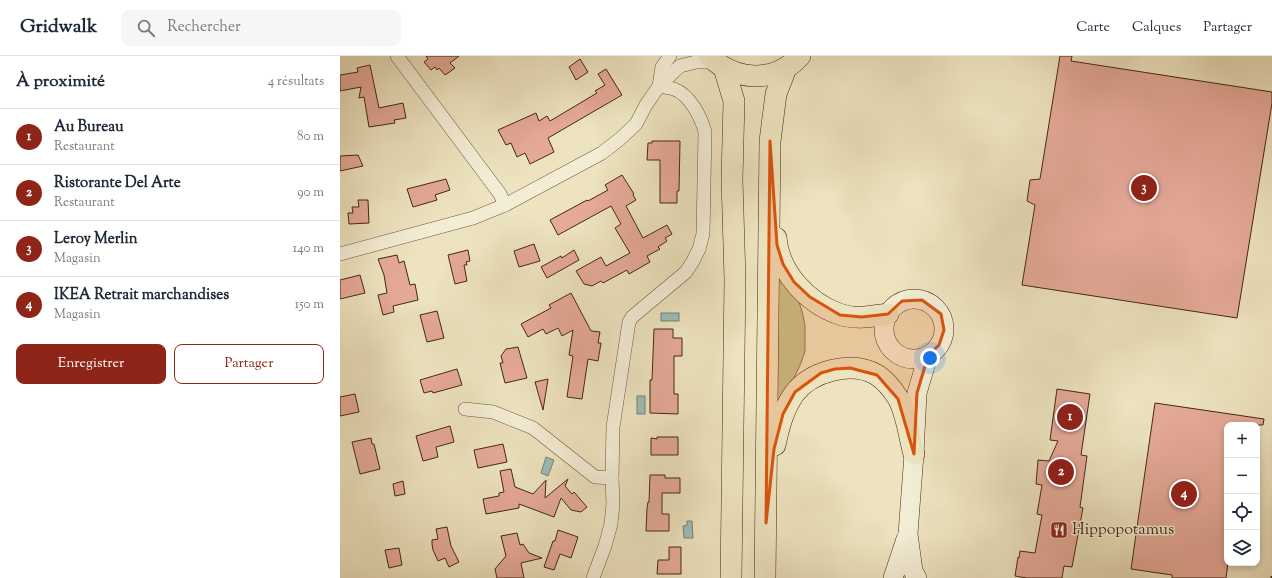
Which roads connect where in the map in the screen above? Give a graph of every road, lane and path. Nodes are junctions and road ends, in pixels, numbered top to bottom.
1 (398, 56) edge
2 (670, 56) edge
3 (716, 62) edge
4 (793, 62) edge
5 (659, 86) junction
6 (770, 141) junction
7 (505, 205) junction
8 (340, 254) edge
9 (888, 314) junction
10 (928, 356) junction
11 (906, 358) junction
12 (916, 393) junction
13 (465, 409) dead end
14 (914, 454) junction
15 (612, 478) junction
16 (766, 524) junction
17 (908, 534) junction
18 (593, 578) edge
19 (731, 578) edge
20 (765, 578) edge
21 (893, 578) edge
22 (917, 578) edge

1 - 7 street
2 - 5 street
3 - 4 main road
3 - 5 street
3 - 19 main road
4 - 6 main road
5 - 7 street
5 - 15 street
6 - 9 main road
6 - 16 main road
7 - 8 street
9 - 10 street
9 - 11 street
10 - 11 street
10 - 12 street
11 - 12 street
12 - 14 street
13 - 15 street
14 - 16 main road
14 - 17 street
15 - 18 street
16 - 20 main road
17 - 21 street
17 - 22 street

